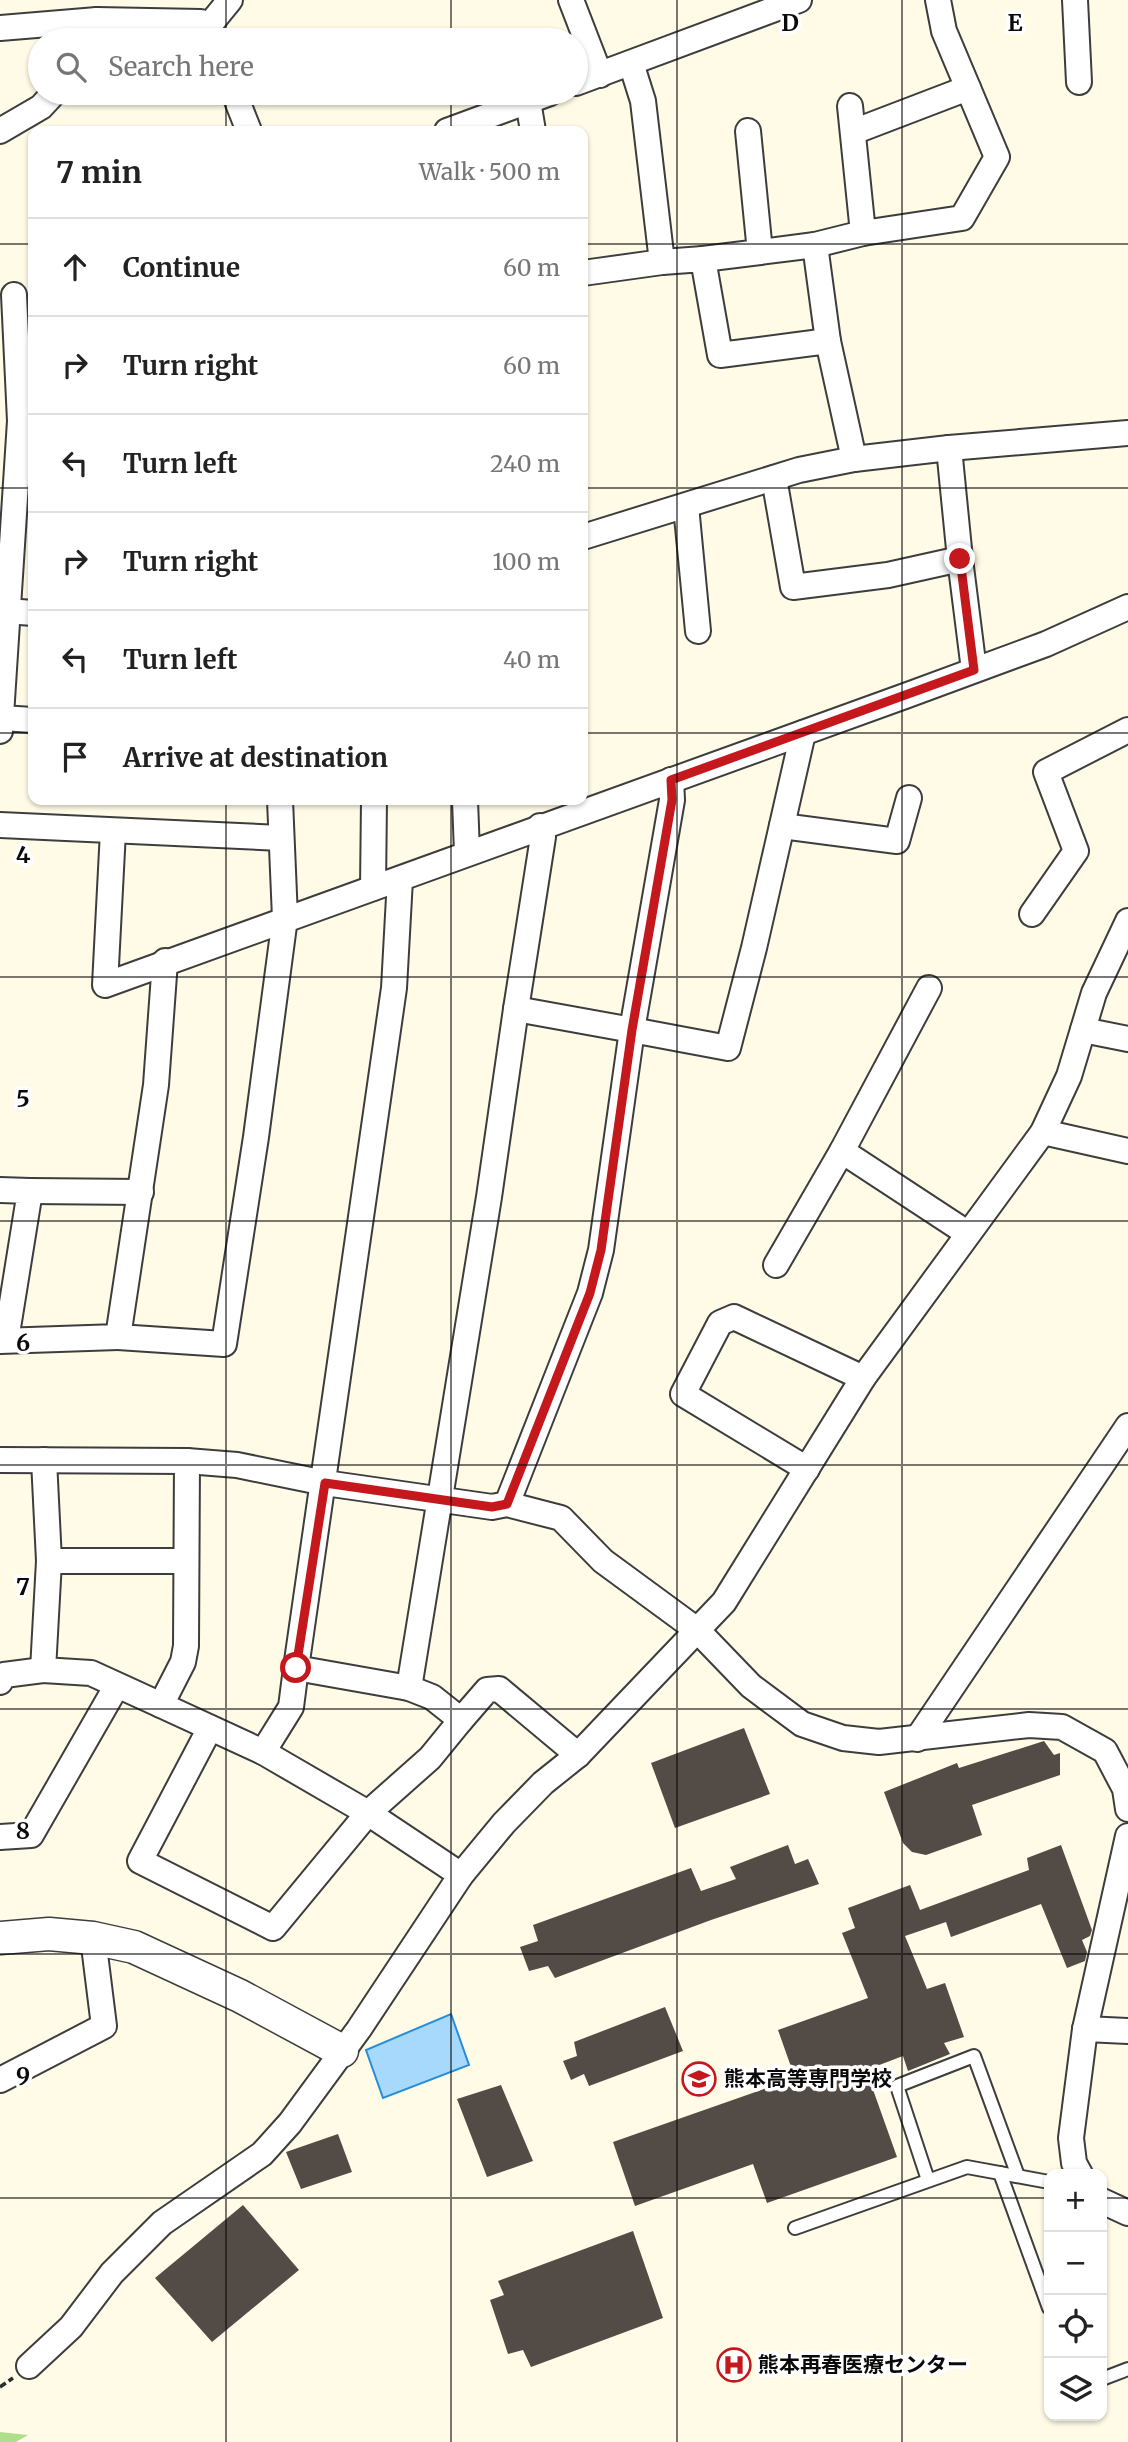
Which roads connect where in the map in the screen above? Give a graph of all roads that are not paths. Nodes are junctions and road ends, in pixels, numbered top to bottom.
1 (230, 0) edge
2 (571, 0) edge
3 (799, 0) edge
4 (937, 0) edge
5 (1076, 0) edge
6 (771, 5) edge
7 (0, 28) edge
8 (123, 28) edge
9 (206, 28) edge
10 (214, 28) edge
11 (582, 28) edge
12 (28, 29) edge
13 (588, 44) edge
14 (631, 63) junction
15 (600, 75) junction
16 (588, 79) edge
17 (1079, 82) dead end
18 (968, 88) junction
19 (43, 105) edge
20 (239, 105) edge
21 (517, 105) edge
22 (538, 105) edge
23 (850, 106) dead end
24 (247, 126) edge
25 (461, 126) edge
26 (534, 126) edge
27 (0, 131) edge
28 (748, 131) dead end
29 (853, 132) junction
30 (863, 233) junction
31 (815, 245) junction
32 (760, 252) junction
33 (703, 259) junction
34 (662, 262) junction
35 (588, 272) edge
36 (16, 294) edge
37 (828, 341) junction
38 (25, 359) edge
39 (1128, 433) edge
40 (949, 448) junction
41 (854, 460) junction
42 (775, 478) junction
43 (16, 505) edge
44 (686, 506) junction
45 (588, 535) edge
46 (960, 559) junction
47 (1128, 607) edge
48 (7, 611) junction
49 (28, 613) edge
50 (698, 631) dead end
51 (974, 670) junction
52 (1, 718) edge
53 (28, 720) edge
54 (1128, 730) edge
55 (0, 731) edge
56 (803, 733) junction
57 (671, 780) junction
58 (909, 799) dead end
59 (280, 805) edge
60 (374, 805) edge
61 (465, 805) edge
62 (587, 805) edge
63 (588, 805) edge
64 (550, 816) edge
65 (0, 825) edge
66 (782, 826) junction
67 (113, 831) junction
68 (281, 838) junction
69 (467, 853) junction
70 (400, 879) junction
71 (373, 888) junction
72 (1032, 914) dead end
73 (285, 918) junction
74 (1128, 921) edge
75 (165, 961) junction
76 (929, 988) dead end
77 (516, 1009) junction
78 (632, 1030) junction
79 (1083, 1030) junction
80 (1128, 1039) edge
81 (1044, 1132) junction
82 (842, 1151) junction
83 (1128, 1151) edge
84 (0, 1189) edge
85 (30, 1191) junction
86 (141, 1192) junction
87 (967, 1233) junction
88 (776, 1265) dead end
89 (118, 1337) junction
90 (3, 1341) edge
91 (863, 1378) junction
92 (1128, 1426) edge
93 (44, 1460) junction
94 (0, 1461) edge
95 (187, 1461) junction
96 (807, 1469) junction
97 (325, 1483) junction
98 (441, 1499) junction
99 (507, 1504) junction
100 (49, 1561) junction
101 (186, 1561) junction
102 (697, 1630) junction
103 (296, 1668) junction
104 (43, 1670) junction
105 (1, 1677) edge
106 (116, 1687) junction
107 (409, 1688) junction
108 (161, 1705) junction
109 (461, 1720) junction
110 (211, 1728) junction
111 (917, 1739) junction
112 (263, 1752) junction
113 (578, 1755) junction
114 (1128, 1809) edge
115 (368, 1813) junction
116 (1128, 1836) edge
117 (0, 1837) edge
118 (461, 1875) junction
119 (0, 1938) edge
120 (93, 1938) junction
121 (1116, 1945) edge
122 (1085, 2029) junction
123 (1128, 2031) edge
124 (342, 2051) junction
125 (0, 2080) edge
126 (1077, 2169) edge
127 (1000, 2173) junction
128 (1018, 2176) junction
129 (929, 2180) junction
130 (1044, 2181) edge
131 (1107, 2203) edge
132 (1128, 2213) edge
133 (795, 2228) dead end
134 (1044, 2295) edge
135 (29, 2366) dead end
136 (1128, 2369) edge
137 (1107, 2377) edge

1 - 10 street
2 - 11 street
3 - 6 street
4 - 18 street
5 - 17 street
6 - 14 street
7 - 12 street
8 - 9 street
13 - 15 street
14 - 15 street
14 - 34 street
15 - 16 street
18 - 29 street
18 - 30 street
19 - 27 street
20 - 24 street
21 - 25 street
22 - 26 street
23 - 29 street
28 - 32 street
29 - 30 street
30 - 31 street
31 - 32 street
31 - 37 street
32 - 33 street
33 - 34 street
33 - 37 street
34 - 35 street
36 - 38 street
37 - 41 street
38 - 43 street
39 - 40 street
40 - 41 street
40 - 46 street
41 - 42 street
42 - 44 street
42 - 46 street
43 - 48 street
44 - 45 street
44 - 50 street
46 - 51 street
47 - 51 street
48 - 49 street
48 - 52 street
51 - 56 street
52 - 53 street
52 - 55 street
54 - 72 street
56 - 57 street
56 - 66 street
57 - 63 street
57 - 78 street
58 - 66 street
59 - 68 street
60 - 71 street
61 - 69 street
62 - 64 street
64 - 69 street
64 - 77 street
65 - 67 street
66 - 78 street
67 - 68 street
67 - 75 street
68 - 73 street
69 - 70 street
70 - 71 street
70 - 97 street
71 - 73 street
73 - 75 street
73 - 89 street
74 - 79 street
75 - 86 street
76 - 82 street
77 - 78 street
77 - 98 street
78 - 99 street
79 - 80 street
79 - 81 street
81 - 83 street
81 - 87 street
82 - 87 street
82 - 88 street
84 - 85 street
85 - 86 street
85 - 90 street
86 - 89 street
87 - 91 street
89 - 90 street
91 - 96 street
91 - 96 street
92 - 111 street
93 - 94 street
93 - 95 street
93 - 100 street
95 - 97 street
95 - 101 street
96 - 102 street
97 - 98 street
97 - 103 street
98 - 99 street
98 - 107 street
99 - 102 street
100 - 101 street
100 - 104 street
101 - 108 street
102 - 111 street
102 - 113 street
103 - 107 street
103 - 112 street
104 - 105 street
104 - 106 street
106 - 108 street
106 - 117 street
107 - 109 street
108 - 110 street
109 - 113 street
109 - 115 street
110 - 112 street
110 - 115 street
111 - 114 street
112 - 115 street
113 - 118 street
115 - 118 street
116 - 121 street
118 - 124 street
119 - 120 street
120 - 124 street
120 - 125 street
121 - 122 street
122 - 123 street
122 - 126 street
124 - 135 street
127 - 128 lane
127 - 129 lane
127 - 134 lane
128 - 129 lane
128 - 130 lane
129 - 133 lane
131 - 132 street
136 - 137 lane

